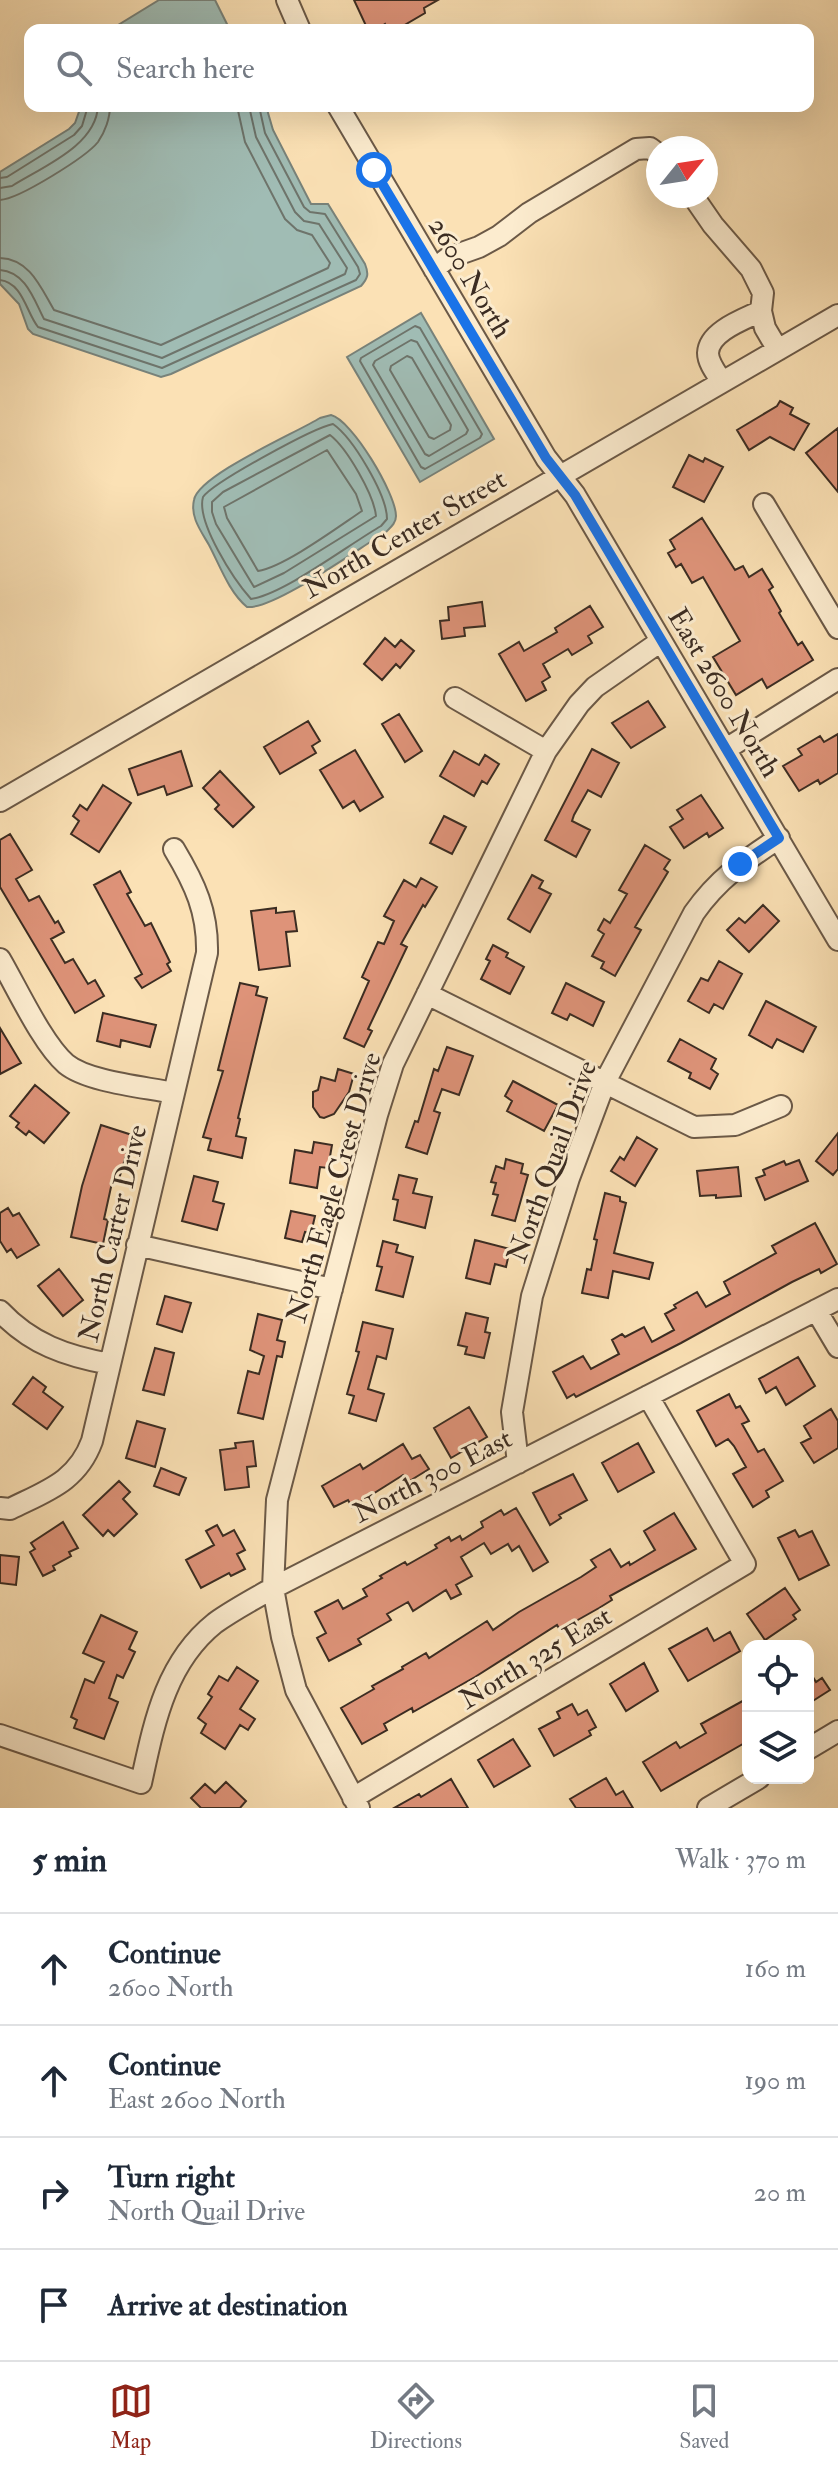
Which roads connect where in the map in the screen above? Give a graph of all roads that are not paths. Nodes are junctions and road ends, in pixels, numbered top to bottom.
1 (287, 0) edge
2 (297, 24) edge
3 (342, 112) edge
4 (646, 148) edge
5 (701, 208) edge
6 (434, 269) junction
7 (761, 311) junction
8 (838, 315) edge
9 (778, 350) junction
10 (722, 382) junction
11 (559, 476) junction
12 (764, 504) dead end
13 (838, 628) edge
14 (661, 641) junction
15 (838, 679) edge
16 (455, 698) dead end
17 (726, 749) junction
18 (546, 751) junction
19 (0, 801) edge
20 (779, 838) junction
21 (174, 849) dead end
22 (838, 940) edge
23 (0, 959) edge
24 (427, 994) junction
25 (605, 1082) junction
26 (173, 1093) junction
27 (781, 1106) dead end
28 (137, 1245) junction
29 (332, 1289) junction
30 (838, 1299) edge
31 (816, 1310) junction
32 (0, 1311) edge
33 (838, 1347) edge
34 (110, 1364) junction
35 (648, 1396) junction
36 (518, 1463) junction
37 (5, 1508) edge
38 (273, 1588) junction
39 (0, 1735) edge
40 (836, 1736) edge
41 (814, 1746) edge
42 (749, 1784) edge
43 (356, 1803) edge
44 (708, 1808) edge

1 - 2 street
3 - 6 street, 2600 North
4 - 6 street
5 - 7 street
6 - 11 street, 2600 North
7 - 9 street
7 - 10 street
8 - 9 street, North Center Street
9 - 10 street, North Center Street
10 - 11 street, North Center Street
11 - 14 street, East 2600 North
11 - 19 street, North Center Street
12 - 13 street
14 - 17 street, East 2600 North
14 - 18 street, North Eagle Crest Drive
15 - 17 street
16 - 18 street
17 - 20 street, East 2600 North
18 - 24 street, North Eagle Crest Drive
20 - 22 street, East 2600 North
20 - 25 street, North Quail Drive
21 - 26 street, North Carter Drive
23 - 26 street
24 - 25 street
24 - 29 street, North Eagle Crest Drive
25 - 27 street
25 - 36 street, North Quail Drive
26 - 28 street, North Carter Drive
28 - 29 street
28 - 34 street, North Carter Drive
29 - 38 street, North Eagle Crest Drive
30 - 31 street, North 300 East
31 - 33 street
31 - 35 street, North 300 East
32 - 34 street
34 - 37 street, North Carter Drive
35 - 36 street, North 300 East
35 - 43 street, North 325 East
36 - 38 street, North 300 East
38 - 39 street, North 300 East
38 - 43 street, North Eagle Crest Drive
40 - 41 street
42 - 44 street

